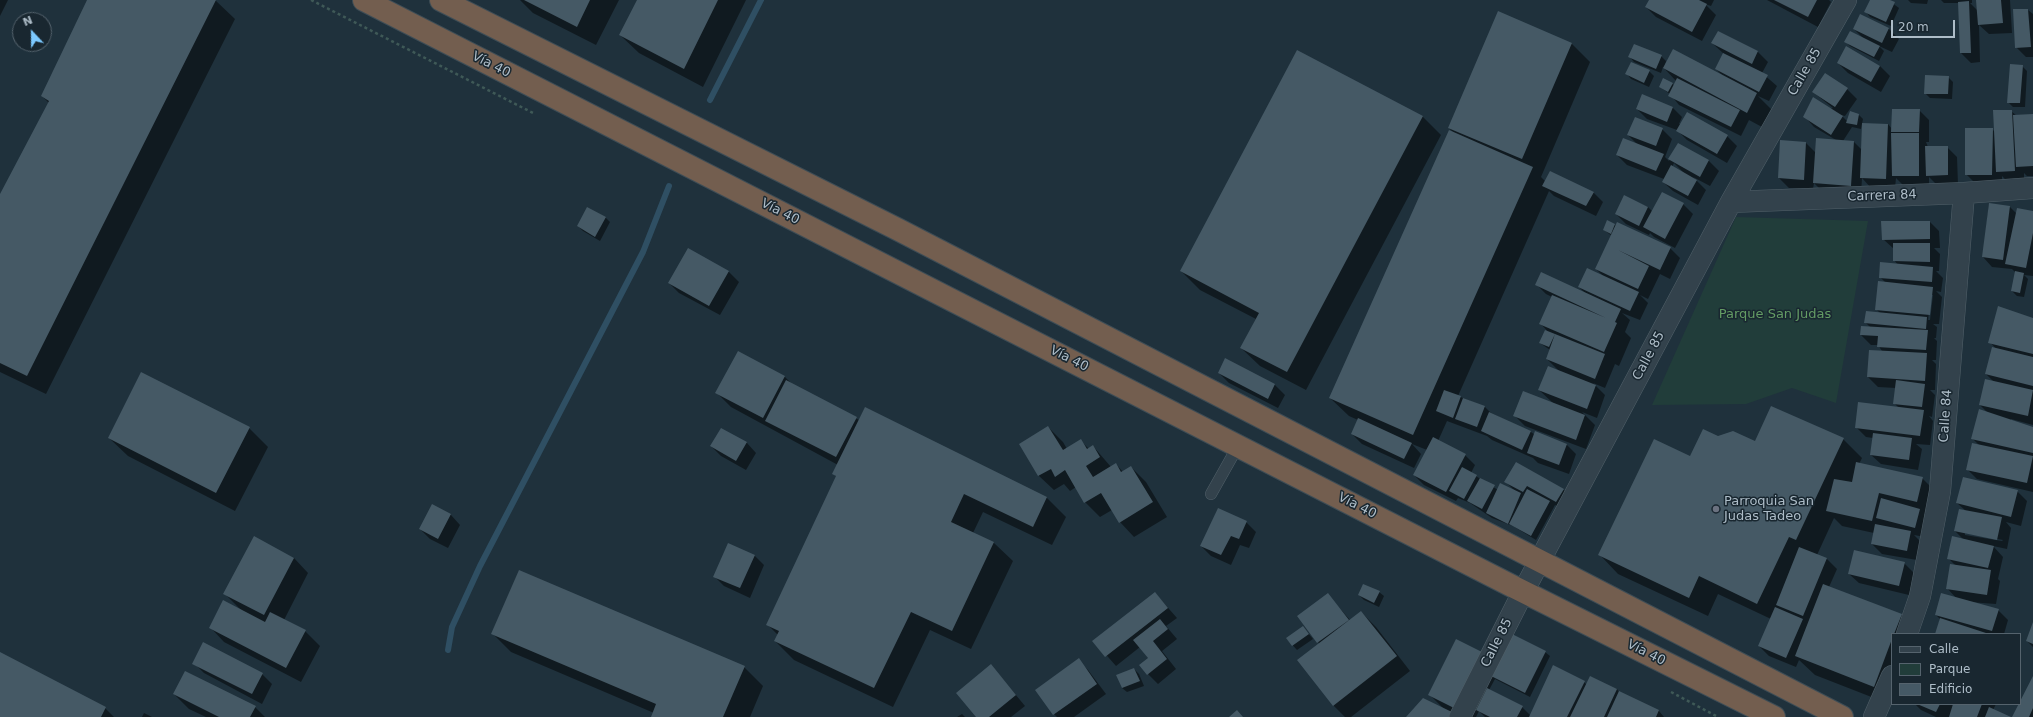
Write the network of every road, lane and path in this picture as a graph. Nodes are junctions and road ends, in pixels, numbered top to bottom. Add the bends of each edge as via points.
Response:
1 (364, 0) edge
2 (441, 0) edge
3 (1846, 0) edge
4 (2033, 188) edge
5 (1964, 193) junction
6 (1731, 202) junction
7 (1238, 446) junction
8 (1211, 494) dead end
9 (1541, 561) junction
10 (1523, 592) junction
11 (1907, 633) edge
12 (1891, 678) edge
13 (1763, 715) edge
14 (1460, 717) edge
15 (1842, 717) edge
16 (1874, 717) edge

1 - 7 highway, Vía 40
2 - 9 highway via 906,234
3 - 6 street, Calle 85
4 - 5 street, Carrera 84
5 - 6 street, Carrera 84
5 - 11 street, Calle 84 via 1940,491 1920,596
6 - 9 street, Calle 85
7 - 8 lane
7 - 10 highway, Vía 40
9 - 10 street, Calle 85
9 - 15 highway
10 - 13 highway, Vía 40
10 - 14 street, Calle 85
12 - 16 street

